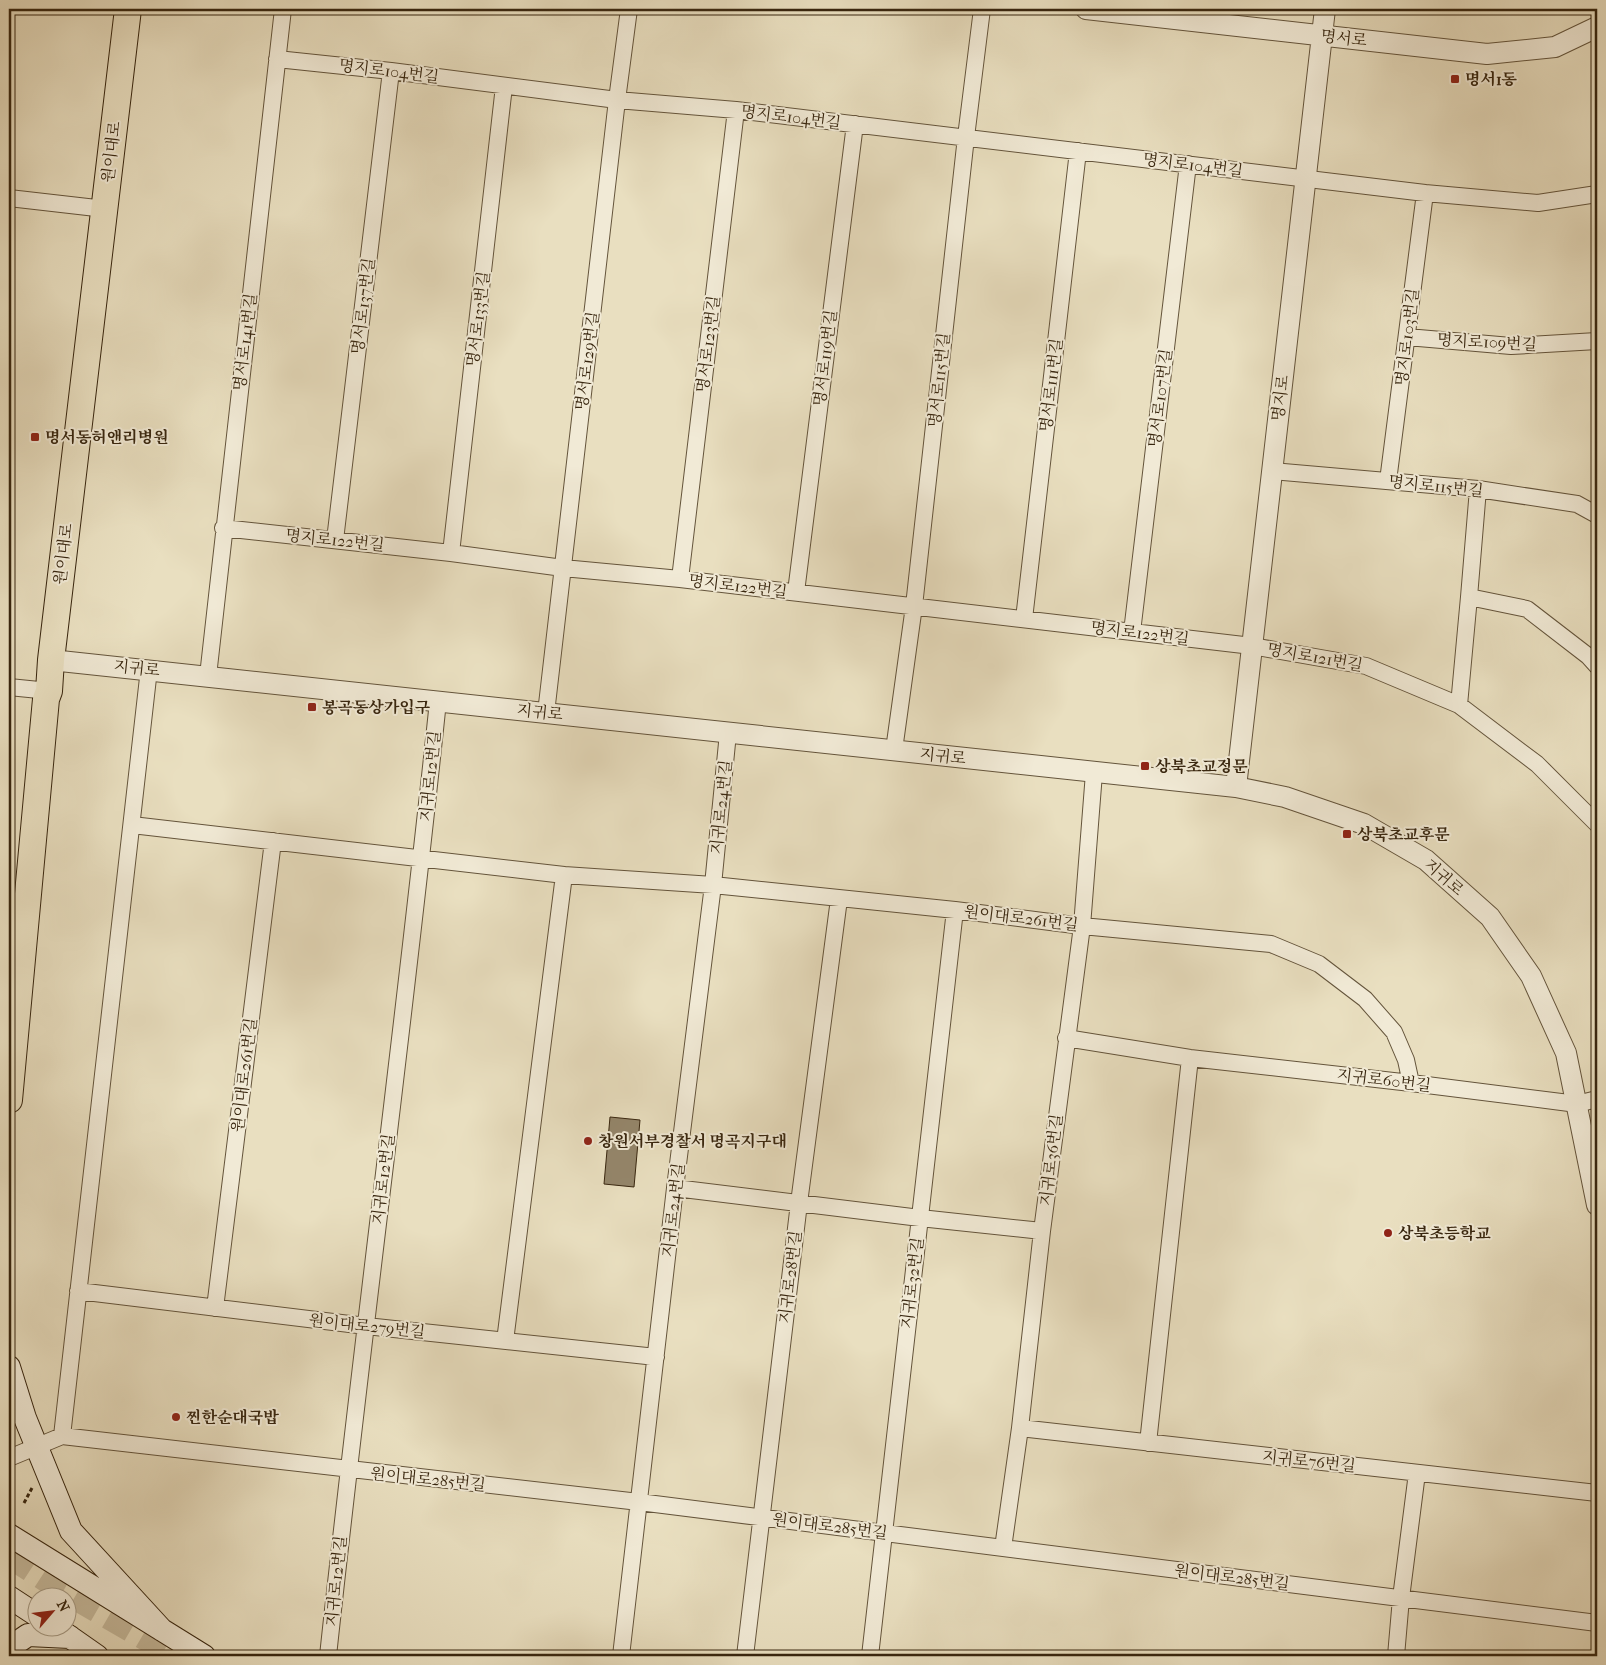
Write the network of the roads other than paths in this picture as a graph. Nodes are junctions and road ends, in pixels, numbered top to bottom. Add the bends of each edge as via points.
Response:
1 (128, 9) edge
2 (283, 9) edge
3 (629, 9) edge
4 (982, 9) edge
5 (1086, 9) edge
6 (1325, 9) edge
7 (1597, 27) edge
8 (1322, 36) junction
9 (277, 59) junction
10 (391, 71) junction
11 (504, 86) junction
12 (617, 100) junction
13 (736, 110) junction
14 (855, 124) junction
15 (966, 138) junction
16 (1078, 151) junction
17 (1188, 164) junction
18 (1305, 178) junction
19 (1425, 193) junction
20 (1597, 194) edge
21 (9, 198) edge
22 (104, 209) junction
23 (1407, 337) junction
24 (1597, 341) edge
25 (1272, 471) junction
26 (1388, 481) junction
27 (1478, 489) junction
28 (1597, 515) edge
29 (223, 528) junction
30 (335, 540) junction
31 (451, 553) junction
32 (563, 568) junction
33 (680, 579) junction
34 (796, 592) junction
35 (1469, 597) junction
36 (914, 606) junction
37 (1024, 619) junction
38 (1132, 632) junction
39 (1252, 646) junction
40 (51, 660) junction
41 (1597, 666) edge
42 (150, 670) junction
43 (208, 676) junction
44 (9, 687) edge
45 (49, 691) junction
46 (438, 701) junction
47 (1459, 705) junction
48 (546, 713) junction
49 (728, 733) junction
50 (894, 750) junction
51 (1094, 773) junction
52 (1236, 787) junction
53 (132, 824) junction
54 (1597, 824) edge
55 (273, 841) junction
56 (421, 859) junction
57 (564, 875) junction
58 (713, 885) junction
59 (839, 899) junction
60 (954, 910) junction
61 (1082, 926) junction
62 (12, 1028) edge
63 (1066, 1038) junction
64 (1190, 1058) junction
65 (1412, 1082) junction
66 (1597, 1099) edge
67 (9, 1100) edge
68 (1577, 1104) junction
69 (676, 1188) junction
70 (798, 1203) junction
71 (1597, 1205) edge
72 (920, 1218) junction
73 (1042, 1231) junction
74 (78, 1292) junction
75 (215, 1308) junction
76 (366, 1326) junction
77 (505, 1341) junction
78 (656, 1357) junction
79 (9, 1367) edge
80 (1020, 1428) junction
81 (62, 1436) junction
82 (1148, 1443) junction
83 (37, 1447) junction
84 (9, 1458) edge
85 (348, 1470) junction
86 (1417, 1473) junction
87 (1597, 1494) edge
88 (639, 1502) junction
89 (762, 1517) junction
90 (883, 1532) junction
91 (9, 1535) edge
92 (1003, 1548) junction
93 (9, 1597) edge
94 (1401, 1598) junction
95 (28, 1609) edge
96 (1597, 1623) edge
97 (162, 1630) junction
98 (28, 1635) edge
99 (72, 1638) edge
100 (9, 1648) edge
101 (97, 1656) edge
102 (204, 1656) edge
103 (328, 1656) edge
104 (621, 1656) edge
105 (745, 1656) edge
106 (870, 1656) edge
107 (1396, 1656) edge

1 - 22 main road, 원이대로
2 - 9 street, 명서로141번길
3 - 12 street, 명서로129번길
4 - 15 street, 명서로115번길
5 - 8 street, 명서로
6 - 8 street, 명지로
7 - 8 street, 명서로 via 1555,47 1487,54
8 - 18 street, 명지로
9 - 10 street, 명지로104번길
9 - 29 street, 명서로141번길
10 - 11 street, 명지로104번길
10 - 30 street, 명서로137번길
11 - 12 street, 명지로104번길
11 - 31 street, 명서로133번길
12 - 13 street, 명지로104번길
12 - 32 street, 명서로129번길
13 - 14 street, 명지로104번길
13 - 33 street, 명서로123번길
14 - 15 street, 명지로104번길
14 - 34 street, 명서로119번길
15 - 16 street, 명지로104번길
15 - 36 street, 명서로115번길
16 - 17 street, 명지로104번길
16 - 37 street, 명서로111번길
17 - 18 street, 명지로104번길
17 - 38 street, 명서로107번길
18 - 19 street
18 - 25 street, 명지로
19 - 20 street via 1538,203
19 - 23 street, 명지로103번길
21 - 22 street
22 - 40 main road, 원이대로
23 - 24 street, 명지로109번길 via 1511,346
23 - 26 street, 명지로103번길
25 - 26 street, 명지로115번길
25 - 39 street, 명지로
26 - 27 street, 명지로115번길
27 - 28 street, 명지로115번길 via 1577,504
27 - 35 street
29 - 30 street, 명지로122번길
29 - 43 street, 명서로141번길
30 - 31 street, 명지로122번길
31 - 32 street, 명지로122번길
32 - 33 street, 명지로122번길
32 - 48 street, 명서로129번길
33 - 34 street, 명지로122번길
34 - 36 street, 명지로122번길
35 - 41 street via 1527,609
35 - 47 street
36 - 37 street, 명지로122번길
36 - 50 street, 명서로115번길
37 - 38 street, 명지로122번길
38 - 39 street, 명지로122번길
39 - 47 street, 명지로121번길 via 1366,666
39 - 52 street, 명지로
40 - 42 street, 지귀로
40 - 45 main road, 원이대로
42 - 43 street, 지귀로
42 - 53 street
43 - 46 street, 지귀로
44 - 45 street
45 - 62 main road, 원이대로
46 - 48 street, 지귀로
46 - 56 street, 지귀로12번길
47 - 54 street, 명지로121번길 via 1536,764
48 - 49 street, 지귀로
49 - 50 street, 지귀로
49 - 58 street, 지귀로24번길
50 - 51 street, 지귀로
51 - 52 street, 지귀로
51 - 61 street, 지귀로36번길
52 - 68 street, 지귀로 via 1285,797 1364,824 1426,860 1490,918 1531,976 1566,1053
53 - 55 street, 원이대로261번길
53 - 74 street
55 - 56 street, 원이대로261번길
55 - 75 street, 원이대로261번길
56 - 57 street, 원이대로261번길
56 - 76 street, 지귀로12번길
57 - 58 street, 원이대로261번길
57 - 77 street
58 - 59 street, 원이대로261번길
58 - 69 street, 지귀로24번길
59 - 60 street, 원이대로261번길
59 - 70 street, 지귀로28번길
60 - 61 street, 원이대로261번길
60 - 72 street, 지귀로32번길
61 - 63 street, 지귀로36번길
61 - 65 street, 원이대로261번길 via 1271,944 1319,964 1365,999 1394,1032
62 - 67 main road, 원이대로
63 - 64 street, 지귀로60번길
63 - 73 street, 지귀로36번길
64 - 65 street, 지귀로60번길
64 - 82 street
65 - 68 street, 지귀로60번길
66 - 68 street
68 - 71 street, 지귀로
69 - 70 street
69 - 78 street, 지귀로24번길
70 - 72 street
70 - 89 street, 지귀로28번길
72 - 73 street
72 - 90 street, 지귀로32번길
73 - 80 street, 지귀로36번길
74 - 75 street, 원이대로279번길
74 - 81 street
75 - 76 street, 원이대로279번길
76 - 77 street, 원이대로279번길
76 - 85 street, 지귀로12번길
77 - 78 street, 원이대로279번길
78 - 88 street, 지귀로24번길
79 - 83 main road via 24,1418
80 - 82 street, 지귀로76번길
80 - 92 street, 지귀로36번길
81 - 83 street
81 - 85 street, 원이대로285번길
82 - 86 street, 지귀로76번길
83 - 84 street
83 - 97 main road via 71,1531
85 - 88 street, 원이대로285번길
85 - 103 street, 지귀로12번길
86 - 87 street, 지귀로76번길
86 - 94 street
88 - 89 street, 원이대로285번길
88 - 104 street, 지귀로24번길
89 - 90 street, 원이대로285번길
89 - 105 street, 지귀로28번길
90 - 92 street, 원이대로285번길
90 - 106 street, 지귀로32번길
91 - 97 main road
92 - 94 street, 원이대로285번길
93 - 95 main road
94 - 96 street, 원이대로285번길
94 - 107 street
97 - 102 main road
98 - 100 main road
99 - 101 main road

